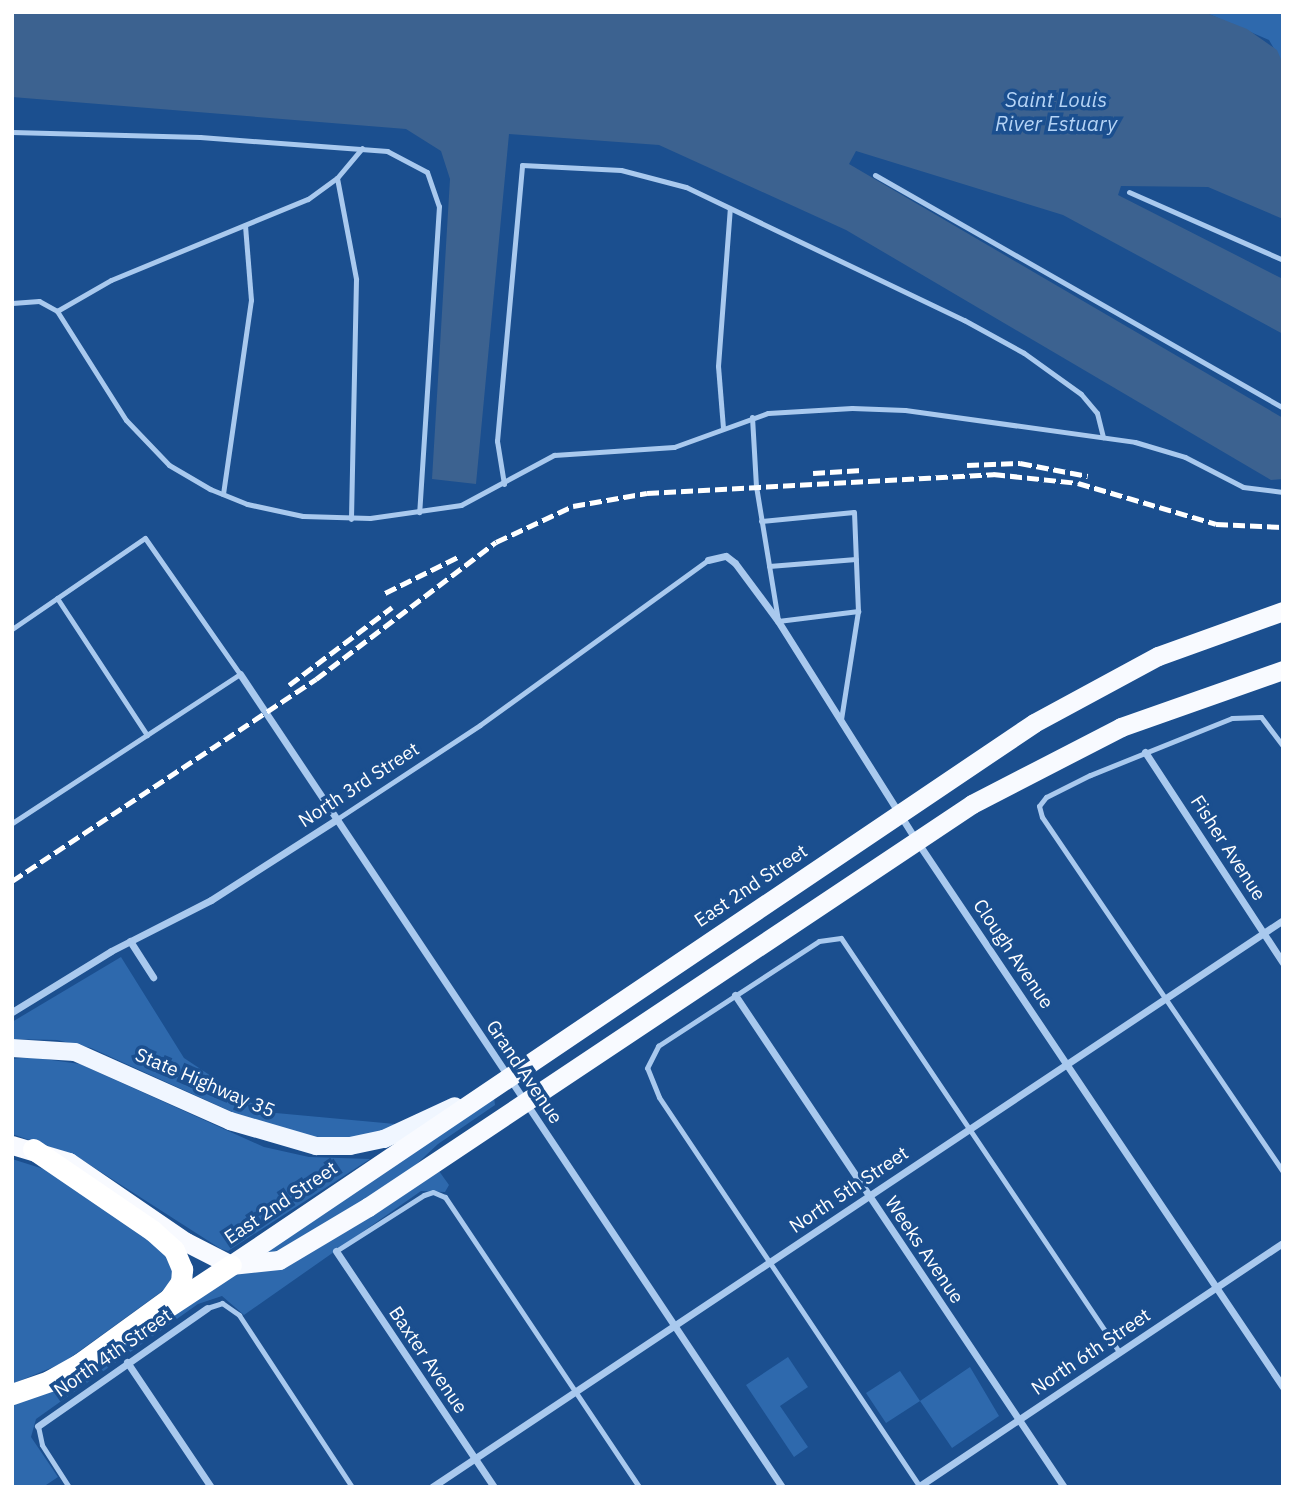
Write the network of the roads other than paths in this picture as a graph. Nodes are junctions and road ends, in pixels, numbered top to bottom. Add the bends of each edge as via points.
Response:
1 (12, 132) edge
2 (362, 148) junction
3 (876, 175) dead end
4 (337, 178) junction
5 (1129, 192) dead end
6 (730, 208) junction
7 (245, 225) junction
8 (1283, 260) edge
9 (12, 303) edge
10 (57, 311) junction
11 (1283, 408) edge
12 (752, 417) junction
13 (723, 428) junction
14 (1103, 437) junction
15 (504, 484) junction
16 (1283, 492) edge
17 (223, 494) junction
18 (419, 512) junction
19 (351, 519) junction
20 (761, 520) junction
21 (856, 559) junction
22 (708, 560) joint
23 (769, 566) junction
24 (57, 598) junction
25 (858, 611) junction
26 (1283, 611) edge
27 (778, 621) junction
28 (12, 629) edge
29 (1283, 670) edge
30 (240, 674) junction
31 (841, 720) junction
32 (147, 735) junction
33 (1283, 746) edge
34 (1145, 752) junction
35 (899, 814) junction
36 (337, 819) junction
37 (12, 823) edge
38 (916, 840) junction
39 (1283, 920) edge
40 (1263, 933) junction
41 (130, 941) junction
42 (1283, 963) edge
43 (153, 977) dead end
44 (736, 995) junction
45 (1167, 997) junction
46 (12, 1012) edge
47 (12, 1048) edge
48 (1068, 1063) junction
49 (502, 1081) junction
50 (524, 1099) junction
51 (970, 1129) junction
52 (22, 1147) edge
53 (1283, 1171) edge
54 (869, 1195) junction
55 (1283, 1243) edge
56 (336, 1251) joint
57 (770, 1261) junction
58 (231, 1265) junction
59 (1217, 1287) junction
60 (207, 1307) joint
61 (674, 1325) junction
62 (1119, 1352) junction
63 (127, 1362) junction
64 (75, 1367) junction
65 (1283, 1387) edge
66 (575, 1392) junction
67 (12, 1394) edge
68 (1019, 1419) junction
69 (38, 1426) joint
70 (475, 1458) junction
71 (919, 1486) edge
72 (69, 1487) edge
73 (211, 1487) edge
74 (352, 1487) edge
75 (432, 1487) edge
76 (494, 1487) edge
77 (639, 1487) edge
78 (782, 1487) edge
79 (1064, 1487) edge

1 - 2 lane
2 - 4 lane
2 - 18 lane via 408,158 427,172 437,190
3 - 11 lane
4 - 7 lane via 291,207
4 - 19 lane via 355,263
5 - 8 lane
6 - 13 lane via 718,366
6 - 14 lane via 964,320 1024,354 1082,394 1097,414
6 - 15 lane via 656,176 522,164 497,441
7 - 10 lane via 111,280
7 - 17 lane via 251,300
9 - 10 lane via 40,302
10 - 17 lane via 141,440 169,466
12 - 13 lane
12 - 14 lane via 811,409 876,408
12 - 20 lane
13 - 15 lane via 674,447 554,455
14 - 16 lane via 1168,450 1253,490
15 - 18 lane via 461,505
17 - 19 lane via 278,512
18 - 19 lane
20 - 21 lane via 855,512
20 - 23 lane
21 - 23 lane
21 - 25 lane
22 - 27 street, Clough Avenue via 726,556 735,563
22 - 36 lane, North 3rd Street via 480,725
23 - 27 lane
24 - 28 lane
24 - 30 lane via 145,538
24 - 32 lane
25 - 27 lane
25 - 31 lane
26 - 35 highway, East 2nd Street via 1196,639 1077,697
27 - 31 street, Clough Avenue
29 - 38 highway, East 2nd Street via 1167,707 1083,744
30 - 32 lane
30 - 36 street, Grand Avenue
31 - 35 street, Clough Avenue
32 - 37 lane
33 - 34 lane via 1267,722 1254,714
34 - 40 street, Fisher Avenue
34 - 45 lane via 1046,797 1039,811
35 - 38 street, Clough Avenue
35 - 49 highway, East 2nd Street
36 - 41 street, North 3rd Street via 211,900
36 - 49 street, Grand Avenue
38 - 48 street, Clough Avenue
38 - 50 highway, East 2nd Street
39 - 40 street, North 5th Street
40 - 42 street, Fisher Avenue
40 - 45 street, North 5th Street
41 - 43 street
41 - 46 street, North 3rd Street
44 - 51 lane via 819,941 841,938
44 - 54 street, Weeks Avenue
44 - 57 lane via 658,1046 648,1059 647,1074
45 - 48 street, North 5th Street
45 - 53 lane
47 - 49 main road, State Highway 35 via 75,1052 230,1121 316,1146 384,1139
48 - 51 street, North 5th Street
48 - 59 street, Clough Avenue
49 - 50 street, Grand Avenue
49 - 58 highway, East 2nd Street
50 - 58 highway, East 2nd Street via 305,1248 270,1262
50 - 61 street, Grand Avenue
51 - 54 street, North 5th Street
51 - 62 lane
52 - 58 highway via 69,1162 186,1242
52 - 64 highway via 153,1231 174,1250 182,1269 181,1282 170,1297
54 - 57 street, North 5th Street
54 - 68 street, Weeks Avenue
55 - 59 street, North 6th Street
56 - 66 lane via 424,1195 433,1192 444,1197
56 - 70 street, Baxter Avenue
57 - 61 street, North 5th Street
57 - 71 lane
58 - 64 highway
59 - 62 street, North 6th Street
59 - 65 street, Clough Avenue
60 - 63 street, North 4th Street
60 - 74 lane via 222,1303 239,1315
61 - 66 street, North 5th Street
61 - 78 street, Grand Avenue
62 - 68 street, North 6th Street
63 - 69 street, North 4th Street
63 - 73 street
64 - 67 highway
66 - 70 street, North 5th Street
66 - 77 lane
68 - 71 street, North 6th Street
68 - 79 street, Weeks Avenue
69 - 72 lane via 42,1445
70 - 75 street, North 5th Street
70 - 76 street, Baxter Avenue

